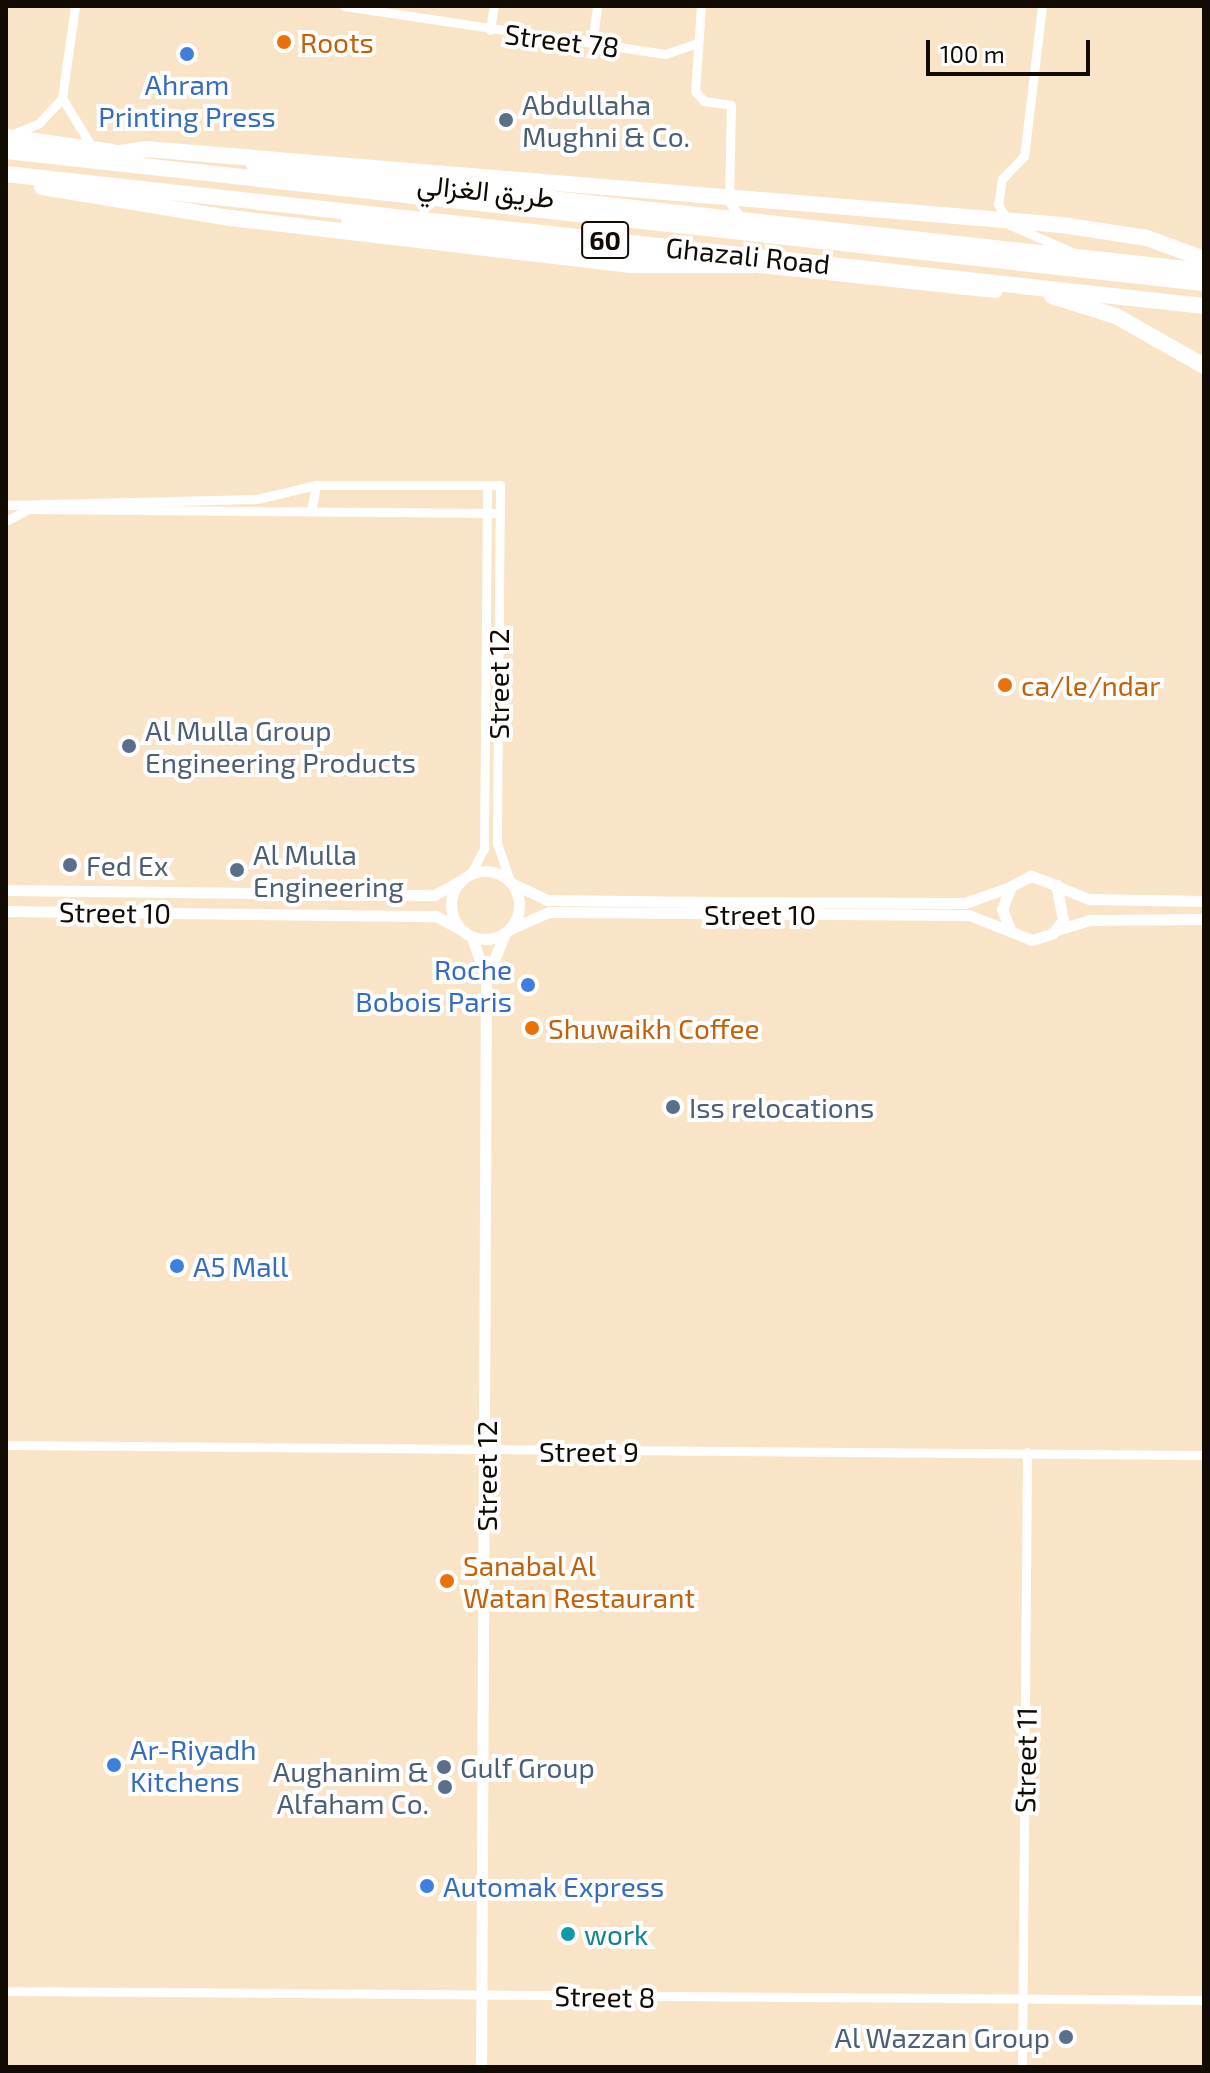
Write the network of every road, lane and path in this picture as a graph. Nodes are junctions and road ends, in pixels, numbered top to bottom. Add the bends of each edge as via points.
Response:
1 (75, 6) edge
2 (344, 6) edge
3 (494, 6) edge
4 (597, 6) edge
5 (701, 6) edge
6 (1042, 6) edge
7 (397, 10) edge
8 (490, 30) junction
9 (592, 43) junction
10 (694, 44) junction
11 (62, 98) junction
12 (6, 136) edge
13 (95, 149) junction
14 (6, 151) edge
15 (73, 161) junction
16 (6, 178) edge
17 (740, 216) junction
18 (1072, 252) junction
19 (1204, 259) edge
20 (751, 265) junction
21 (1204, 270) edge
22 (1204, 283) edge
23 (1016, 285) junction
24 (1204, 306) edge
25 (1204, 313) edge
26 (1204, 366) edge
27 (316, 485) junction
28 (487, 485) junction
29 (6, 505) edge
30 (311, 511) junction
31 (487, 513) junction
32 (499, 513) junction
33 (6, 521) edge
34 (471, 873) junction
35 (460, 881) junction
36 (511, 882) junction
37 (1056, 885) junction
38 (1011, 886) junction
39 (6, 890) edge
40 (1204, 901) edge
41 (706, 908) junction
42 (6, 911) edge
43 (1204, 919) edge
44 (461, 930) junction
45 (1056, 930) junction
46 (507, 931) junction
47 (1011, 931) junction
48 (472, 937) junction
49 (486, 980) junction
50 (6, 1445) edge
51 (1027, 1452) junction
52 (486, 1454) junction
53 (1204, 1455) edge
54 (6, 1991) edge
55 (481, 1994) junction
56 (1204, 2000) edge
57 (1022, 2002) junction
58 (481, 2067) edge
59 (1022, 2067) edge

1 - 11 street
2 - 7 street, Street 78
3 - 8 street
4 - 9 street
5 - 10 street
6 - 18 street via 1024,156 999,186 1002,218
7 - 8 street, Street 78
8 - 9 street, Street 78
9 - 10 street, Street 78 via 665,54
10 - 17 street via 695,91 704,101 731,105 729,202
11 - 12 street via 39,123
11 - 13 street via 73,126
12 - 13 main road, طريق الغزالي
13 - 17 main road, طريق الغزالي
14 - 15 highway, Ghazali Road / 60
15 - 19 highway via 146,149 1062,225 1147,238
15 - 22 highway, Ghazali Road / 60
16 - 20 main road, طريق الغزالي
16 - 20 highway via 96,199 631,265
16 - 23 highway, Ghazali Road / 60
17 - 18 main road, طريق الغزالي
18 - 21 main road, طريق الغزالي
20 - 25 main road, طريق الغزالي
23 - 24 highway, Ghazali Road / 60
23 - 26 highway via 1116,316
27 - 28 street
27 - 29 street via 257,499
27 - 30 street
28 - 31 street, Street 12
28 - 32 street, Street 12 via 500,485
30 - 31 street
30 - 33 street via 29,509
31 - 32 street
31 - 34 street, Street 12 via 484,849
32 - 36 street, Street 12 via 497,843
34 - 35 street
34 - 36 street via 491,871
35 - 39 street, Street 10 via 434,895
35 - 44 street via 451,911
36 - 41 street, Street 10 via 547,900
36 - 46 street via 519,912
37 - 38 street via 1031,876
37 - 40 street via 1089,899
37 - 45 street via 1065,907
38 - 41 street, Street 10 via 965,903
38 - 47 street via 1002,909
41 - 46 street, Street 10 via 549,912
41 - 47 street, Street 10 via 969,915
42 - 44 street, Street 10 via 436,916
43 - 45 street via 1089,920
44 - 48 street
45 - 47 street via 1032,940
46 - 48 street
46 - 49 street, Street 12
48 - 49 street, Street 12
49 - 52 street, Street 12
50 - 52 street, Street 9
51 - 52 street, Street 9
51 - 53 street, Street 9
51 - 57 street, Street 11
52 - 55 street, Street 12
54 - 55 street, Street 8
55 - 57 street, Street 8
55 - 58 street, Street 12
56 - 57 street, Street 8
57 - 59 street, Street 11

